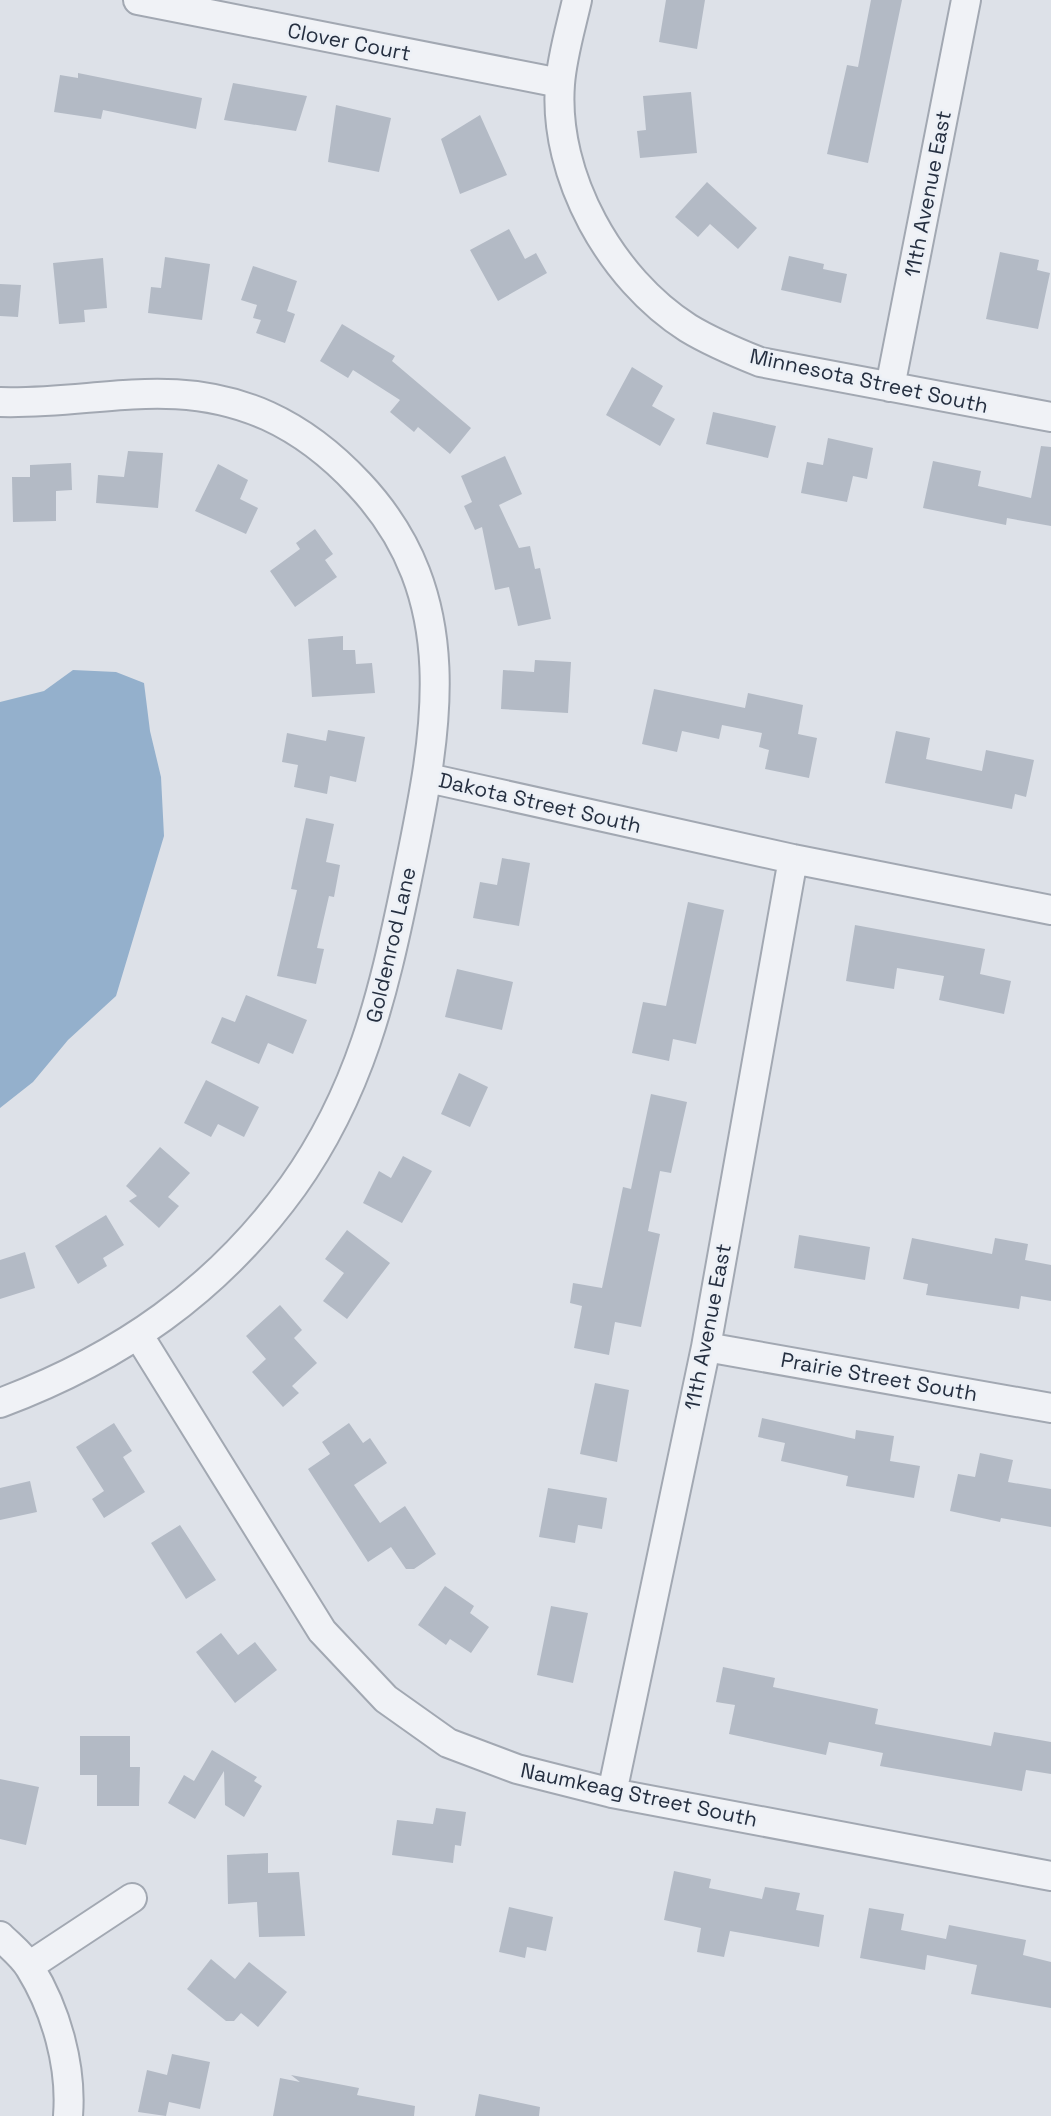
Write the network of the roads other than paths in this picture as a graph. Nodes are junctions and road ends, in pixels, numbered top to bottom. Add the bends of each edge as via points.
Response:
1 (138, 0) edge
2 (577, 0) edge
3 (966, 0) edge
4 (560, 83) junction
5 (890, 387) junction
6 (0, 402) edge
7 (1051, 417) edge
8 (428, 778) junction
9 (793, 859) junction
10 (1051, 910) edge
11 (139, 1336) junction
12 (706, 1347) junction
13 (0, 1403) edge
14 (1051, 1408) edge
15 (612, 1793) junction
16 (1051, 1876) edge
17 (132, 1898) dead end
18 (0, 1936) edge
19 (29, 1966) junction
20 (68, 2116) edge

1 - 4 street, Clover Court
2 - 4 street, Minnesota Street South
3 - 5 street, 11th Avenue East
4 - 5 street, Minnesota Street South via 562,125 580,195 622,265 655,301 686,327 760,362
5 - 7 street, Minnesota Street South
6 - 8 street, Dakota Street South via 119,393 200,396 270,417 340,463 389,520 427,607 435,648 437,707
8 - 9 street, Dakota Street South
8 - 11 street, Goldenrod Lane via 384,988 350,1086 293,1185 261,1226 215,1275
9 - 10 street, Dakota Street South
9 - 12 street, 11th Avenue East
11 - 13 street, Goldenrod Lane via 43,1387
11 - 15 street, Naumkeag Street South via 322,1631 386,1699 448,1743 517,1769
12 - 14 street, Prairie Street South
12 - 15 street, 11th Avenue East
15 - 16 street, Naumkeag Street South
17 - 19 street
18 - 19 street
19 - 20 street via 52,2011 65,2060

